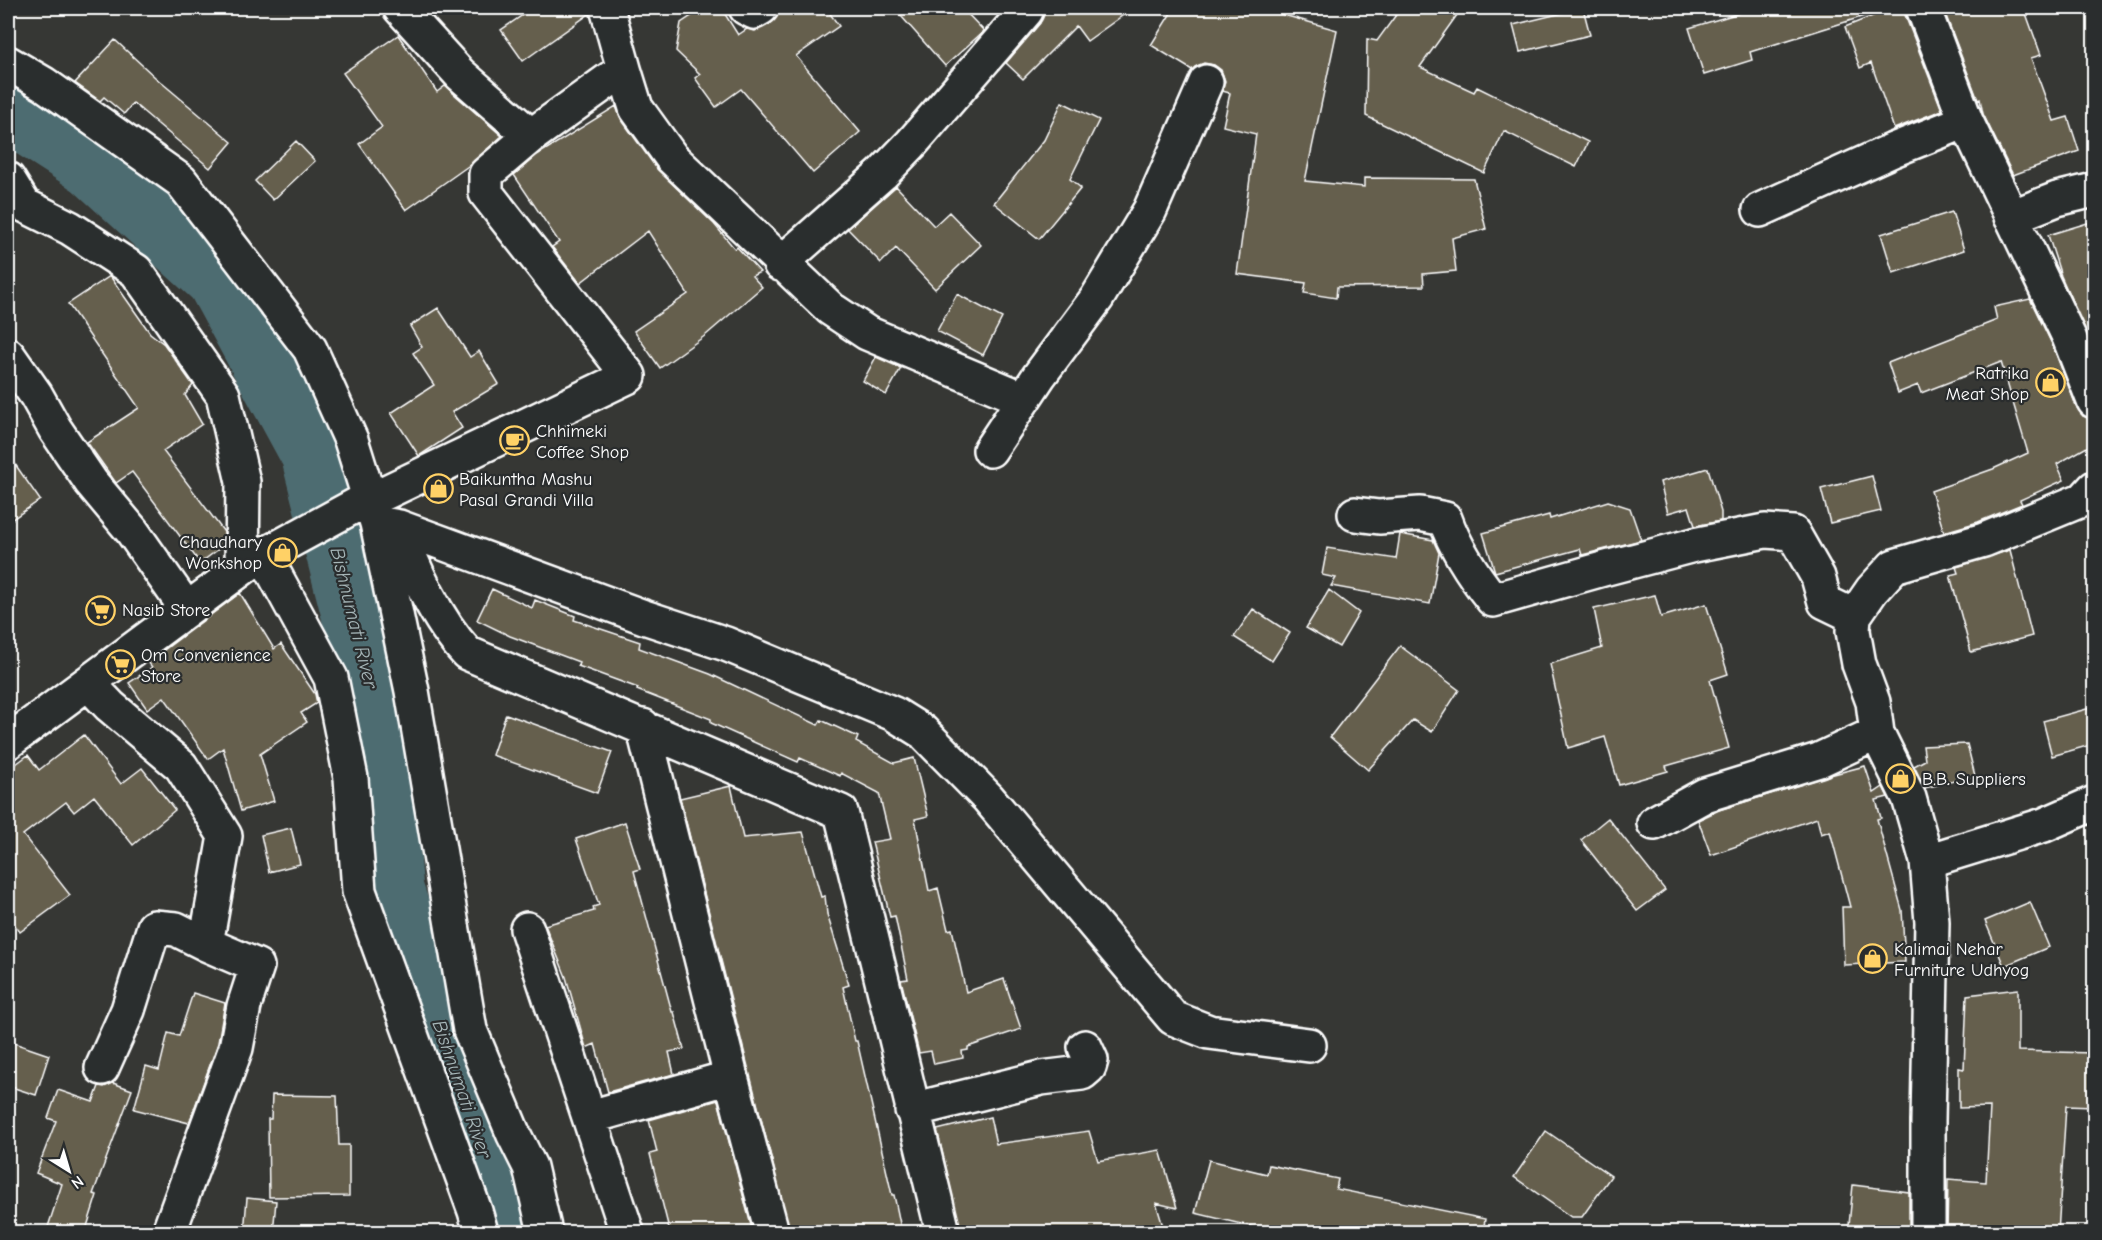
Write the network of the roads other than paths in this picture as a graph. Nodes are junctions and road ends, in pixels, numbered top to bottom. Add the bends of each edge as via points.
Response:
1 (400, 8) edge
2 (607, 8) edge
3 (746, 8) edge
4 (761, 8) edge
5 (1923, 8) edge
6 (1026, 11) dead end
7 (8, 63) edge
8 (624, 69) junction
9 (1206, 82) dead end
10 (1966, 122) junction
11 (531, 136) junction
12 (2094, 190) edge
13 (13, 199) edge
14 (1760, 210) dead end
15 (2011, 217) junction
16 (780, 264) junction
17 (8, 355) edge
18 (1024, 399) junction
19 (2094, 401) edge
20 (990, 450) dead end
21 (2094, 489) edge
22 (375, 513) junction
23 (1355, 514) dead end
24 (258, 558) junction
25 (186, 608) junction
26 (1854, 616) junction
27 (88, 683) junction
28 (644, 726) junction
29 (1877, 733) junction
30 (8, 742) edge
31 (2094, 803) edge
32 (1654, 823) dead end
33 (1927, 861) junction
34 (527, 929) dead end
35 (206, 944) junction
36 (1310, 1045) dead end
37 (1085, 1047) dead end
38 (102, 1068) dead end
39 (731, 1077) junction
40 (912, 1110) junction
41 (590, 1117) junction
42 (169, 1233) edge
43 (481, 1233) edge
44 (545, 1233) edge
45 (627, 1233) edge
46 (772, 1233) edge
47 (943, 1233) edge
48 (1928, 1233) edge

1 - 11 street via 460,75
2 - 8 street
3 - 4 street via 754,12
5 - 10 street
6 - 16 street via 882,174
7 - 22 street via 181,181 310,349 351,440
8 - 11 street
8 - 16 street via 636,108 672,158
9 - 18 street via 1150,210 1097,298
10 - 14 street
10 - 15 street
11 - 22 street via 486,174 486,193 629,376 482,447
12 - 15 street
13 - 24 street via 70,228 136,271 223,395
15 - 19 street via 2069,337
16 - 18 street via 831,309 867,333
17 - 25 street via 92,482
18 - 20 street
21 - 26 street via 2084,499 1984,540 1894,566
22 - 24 street
22 - 28 street via 466,653
22 - 36 street via 645,617 726,644 894,714 923,732 988,798 1173,1018 1209,1032
22 - 44 street via 412,691 470,1030 530,1167
23 - 26 street via 1420,514 1445,519 1470,572 1493,600 1694,545 1765,531 1793,533 1818,577 1825,602
24 - 25 street
24 - 43 street via 331,678 351,778 359,891
25 - 27 street
26 - 29 street via 1859,664 1873,702
27 - 30 street
27 - 35 street via 181,766 225,836
28 - 39 street
28 - 40 street via 841,812
29 - 32 street via 1819,760 1705,795
29 - 33 street via 1909,798
31 - 33 street via 2044,825
33 - 48 street via 1932,922
34 - 41 street
35 - 38 street via 176,929 154,927 128,1010
35 - 42 street via 257,966 236,1048
37 - 40 street via 1091,1060 1082,1073 1041,1078
39 - 41 street
39 - 46 street
40 - 47 street
41 - 45 street

